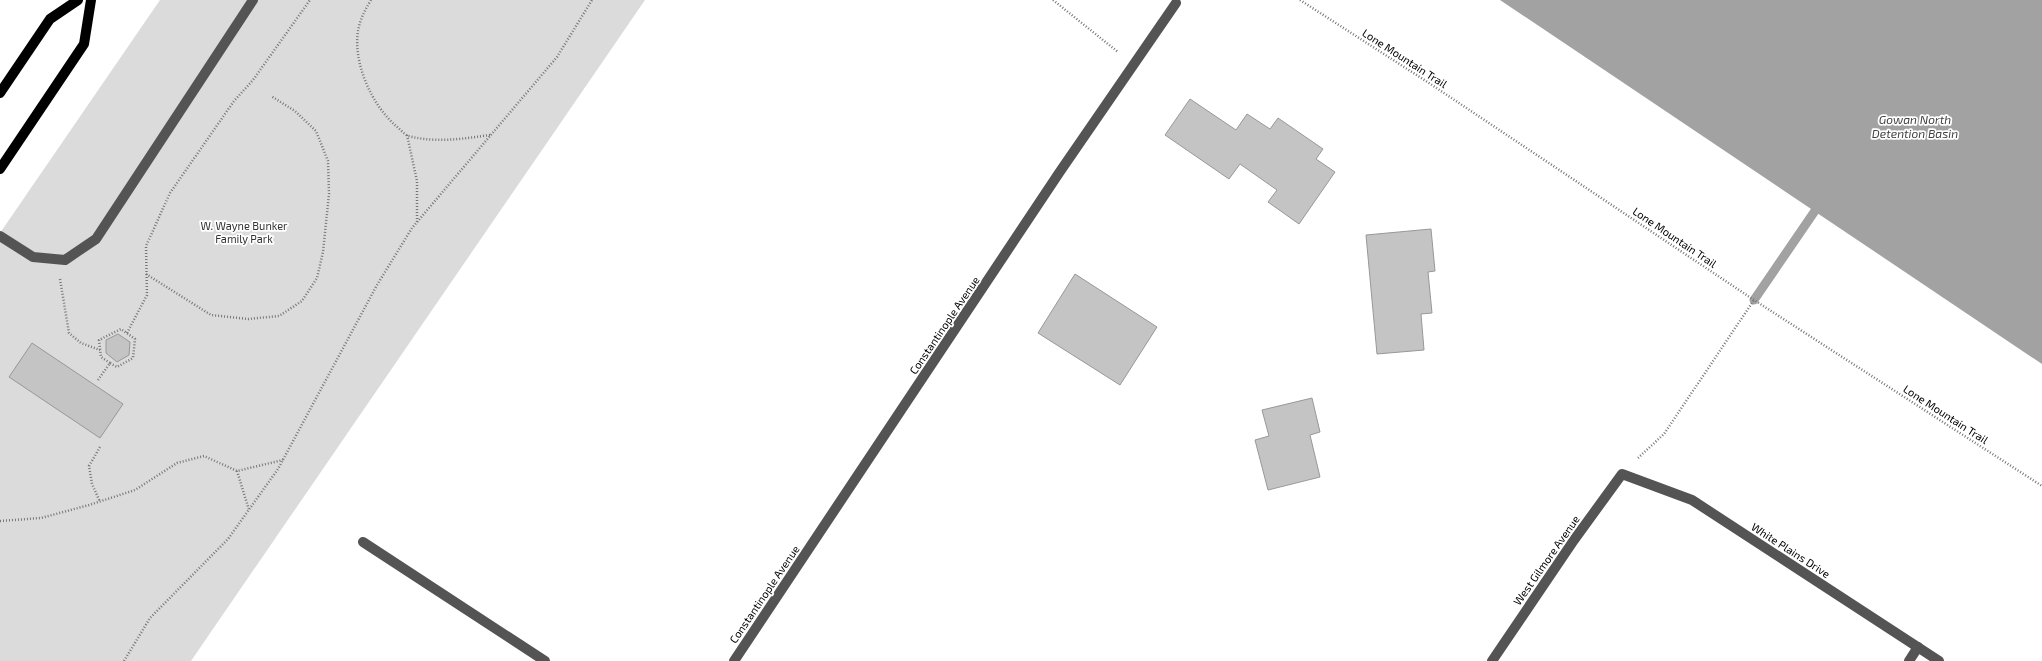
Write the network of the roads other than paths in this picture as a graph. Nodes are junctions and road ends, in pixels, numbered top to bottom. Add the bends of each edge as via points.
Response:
1 (78, 0) edge
2 (91, 0) edge
3 (253, 0) edge
4 (1176, 3) dead end
5 (0, 93) edge
6 (0, 169) edge
7 (0, 236) edge
8 (1622, 474) joint
9 (363, 542) dead end
10 (1918, 647) junction
11 (545, 661) edge
12 (734, 661) edge
13 (1492, 661) edge
14 (1909, 661) edge
15 (1939, 661) edge

1 - 5 main road via 50,19
2 - 6 main road via 84,44
3 - 7 street via 96,239 65,260 34,256
4 - 12 street, Constantinople Avenue via 1055,179
8 - 10 street, White Plains Drive via 1692,500
8 - 13 street, West Gilmore Avenue
9 - 11 street
10 - 14 street
10 - 15 street, White Plains Drive

